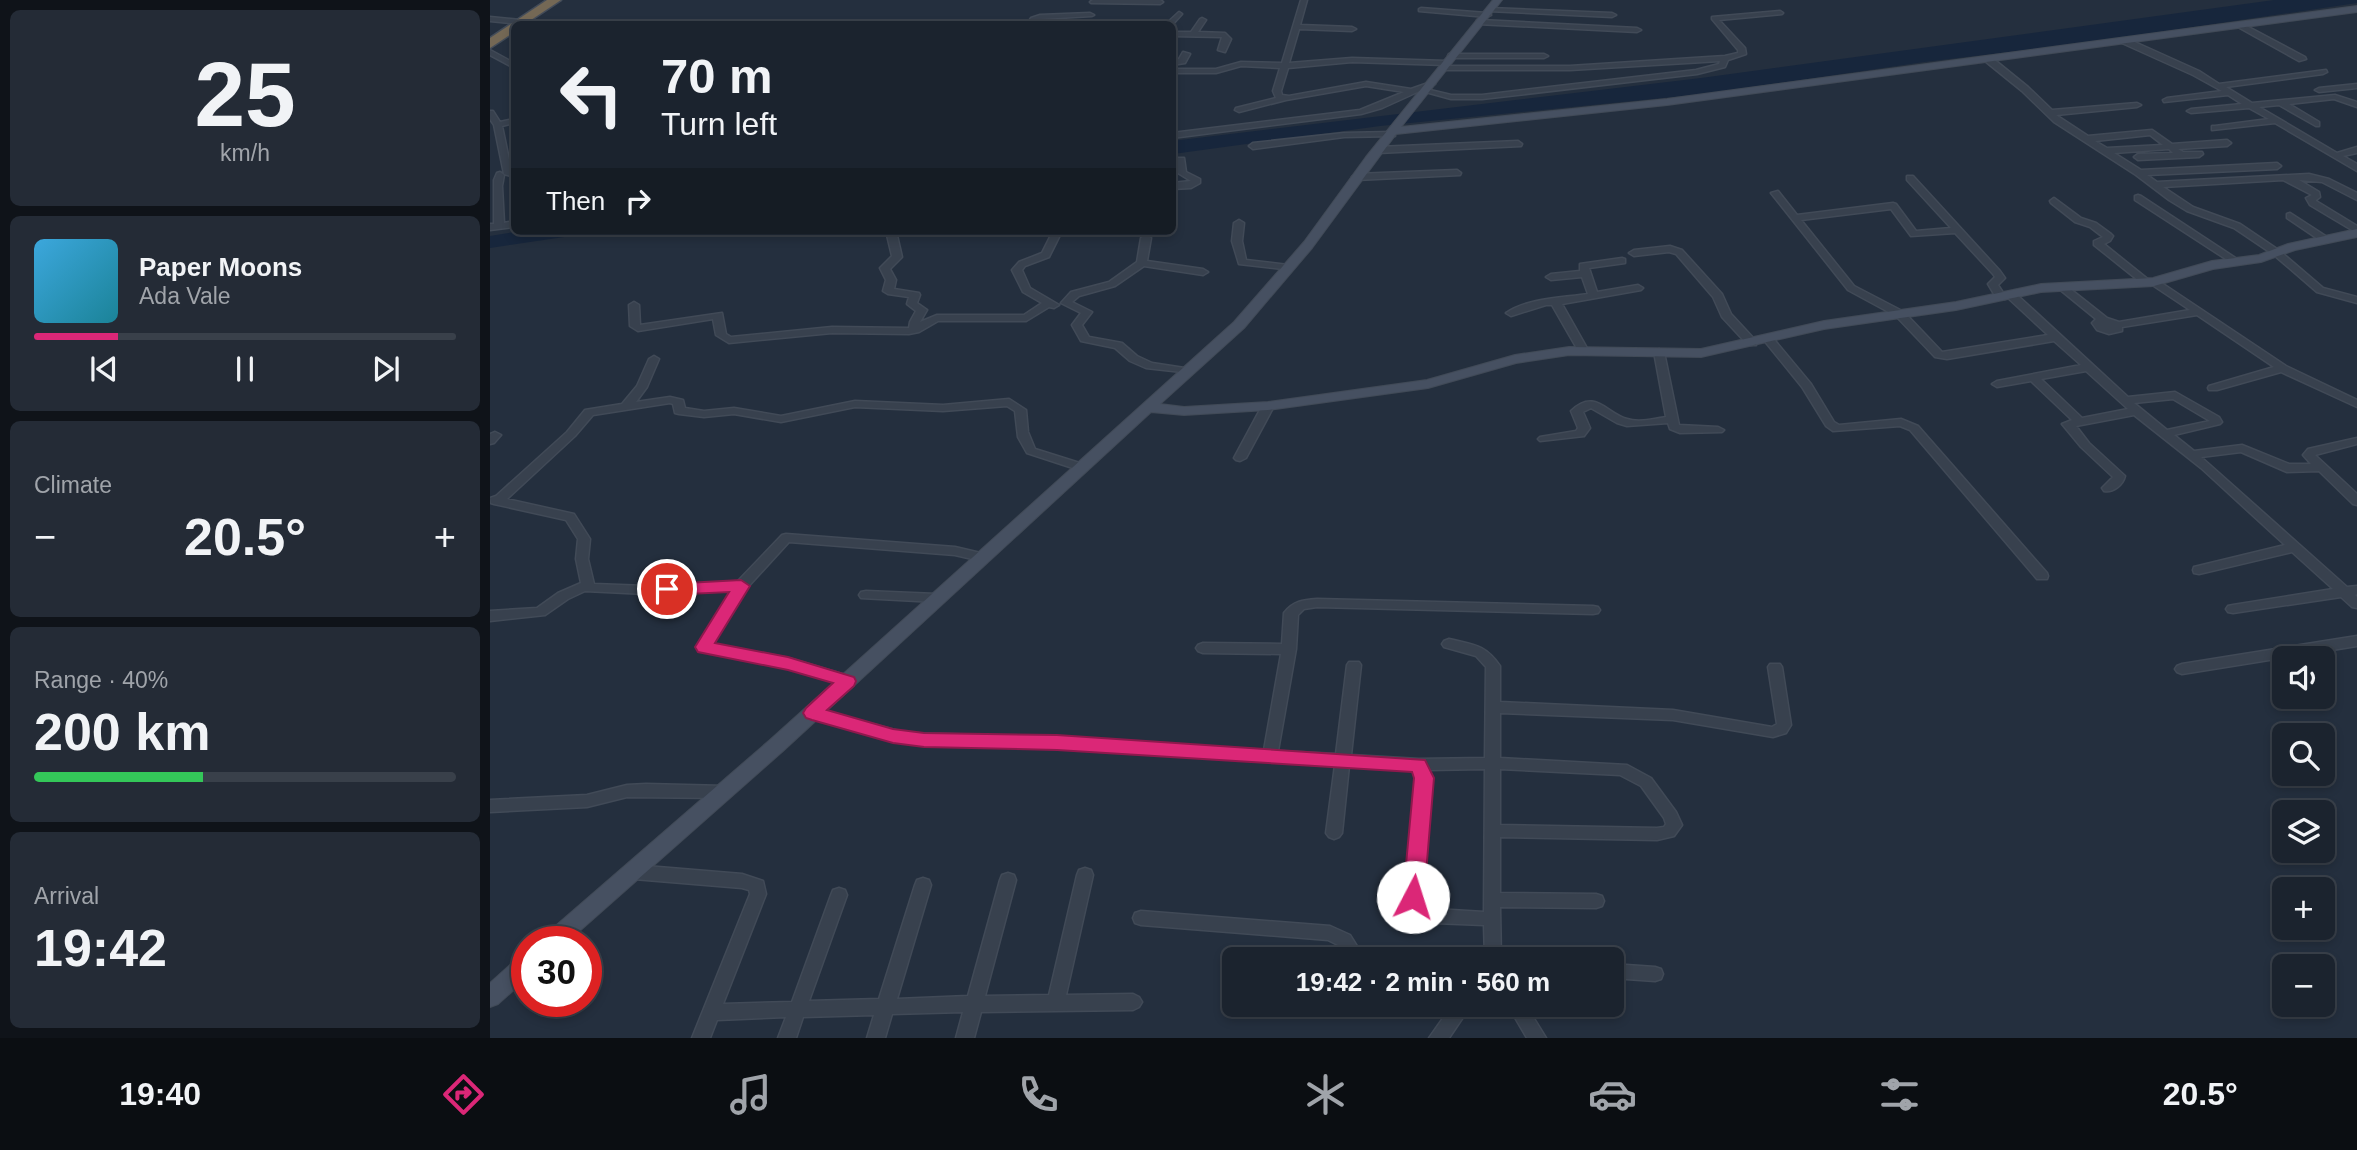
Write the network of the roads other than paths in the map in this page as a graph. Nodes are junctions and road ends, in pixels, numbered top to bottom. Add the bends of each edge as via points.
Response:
1 (555, 0) edge
2 (1304, 0) edge
3 (1498, 0) edge
4 (1093, 1) edge
5 (1160, 2) edge
6 (1421, 9) dead end
7 (2357, 9) edge
8 (1179, 13) dead end
9 (1780, 13) dead end
10 (1090, 15) junction
11 (1612, 15) dead end
12 (1486, 16) junction
13 (490, 19) edge
14 (1202, 20) dead end
15 (524, 21) edge
16 (1032, 21) edge
17 (1089, 21) edge
18 (1172, 21) edge
19 (511, 24) edge
20 (2241, 25) junction
21 (1296, 27) junction
22 (1352, 29) dead end
23 (1637, 30) dead end
24 (1176, 34) edge
25 (1194, 34) junction
26 (496, 36) edge
27 (2125, 41) junction
28 (490, 44) edge
29 (1222, 50) dead end
30 (490, 52) edge
31 (1186, 54) dead end
32 (1544, 56) dead end
33 (1725, 58) junction
34 (1988, 59) junction
35 (2302, 59) dead end
36 (1176, 62) edge
37 (1447, 62) junction
38 (511, 64) edge
39 (1285, 66) junction
40 (1176, 71) edge
41 (2323, 72) dead end
42 (2218, 86) junction
43 (2357, 86) edge
44 (1429, 88) junction
45 (1411, 91) junction
46 (2316, 91) dead end
47 (2229, 93) junction
48 (1284, 98) junction
49 (2167, 100) dead end
50 (2279, 102) junction
51 (2137, 105) dead end
52 (2249, 105) junction
53 (2357, 105) edge
54 (1239, 110) dead end
55 (2191, 111) dead end
56 (490, 113) edge
57 (2049, 113) junction
58 (2275, 121) junction
59 (511, 122) edge
60 (2316, 124) dead end
61 (498, 125) junction
62 (2215, 128) dead end
63 (1394, 131) junction
64 (1176, 135) edge
65 (2087, 139) junction
66 (2227, 143) dead end
67 (1518, 144) dead end
68 (1253, 146) dead end
69 (2172, 146) junction
70 (1378, 150) junction
71 (2357, 150) edge
72 (2105, 151) junction
73 (2199, 154) dead end
74 (2181, 155) junction
75 (2335, 156) junction
76 (2117, 158) junction
77 (1181, 160) dead end
78 (2277, 166) dead end
79 (490, 168) edge
80 (2357, 168) edge
81 (1457, 173) dead end
82 (2139, 173) junction
83 (508, 174) edge
84 (1356, 177) junction
85 (1910, 178) dead end
86 (2291, 179) junction
87 (1176, 186) edge
88 (2156, 186) junction
89 (1775, 193) dead end
90 (2357, 197) edge
91 (2138, 198) dead end
92 (2054, 201) dead end
93 (2290, 216) dead end
94 (1795, 218) junction
95 (1239, 223) dead end
96 (495, 227) edge
97 (1957, 230) junction
98 (2357, 232) edge
99 (892, 235) edge
100 (1055, 235) edge
101 (1146, 238) dead end
102 (2324, 239) junction
103 (1634, 253) dead end
104 (2277, 253) junction
105 (1622, 261) dead end
106 (2235, 261) junction
107 (1142, 263) junction
108 (1288, 268) junction
109 (1203, 272) dead end
110 (1584, 274) junction
111 (1551, 277) dead end
112 (2151, 282) junction
113 (2060, 286) junction
114 (1638, 288) dead end
115 (1593, 295) junction
116 (2006, 296) junction
117 (2357, 300) edge
118 (1558, 302) junction
119 (1048, 303) junction
120 (634, 305) dead end
121 (1067, 305) junction
122 (2199, 312) junction
123 (1511, 313) dead end
124 (1900, 314) junction
125 (2118, 325) joint
126 (915, 330) junction
127 (2057, 337) junction
128 (1768, 339) junction
129 (1752, 343) junction
130 (1583, 350) junction
131 (1659, 352) junction
132 (654, 359) dead end
133 (2089, 367) junction
134 (2282, 368) junction
135 (1188, 371) junction
136 (2033, 377) junction
137 (1997, 384) dead end
138 (2213, 388) dead end
139 (2126, 401) junction
140 (2357, 404) edge
141 (627, 405) junction
142 (1268, 406) junction
143 (1147, 407) junction
144 (2136, 411) junction
145 (1673, 419) junction
146 (2078, 420) junction
147 (1718, 429) dead end
148 (2164, 434) junction
149 (1544, 439) dead end
150 (2357, 441) edge
151 (2191, 454) junction
152 (1240, 458) dead end
153 (1083, 467) junction
154 (2321, 467) junction
155 (2108, 488) dead end
156 (494, 500) edge
157 (2357, 500) edge
158 (2295, 547) junction
159 (981, 556) junction
160 (2199, 570) dead end
161 (2042, 576) dead end
162 (586, 586) junction
163 (741, 586) junction
164 (2350, 591) edge
165 (866, 596) dead end
166 (936, 598) junction
167 (2357, 604) edge
168 (2233, 609) dead end
169 (1593, 610) dead end
170 (490, 616) edge
171 (2357, 641) edge
172 (1449, 644) dead end
173 (1202, 648) dead end
174 (1289, 649) junction
175 (1354, 666) dead end
176 (1775, 667) dead end
177 (2182, 669) dead end
178 (847, 681) junction
179 (1492, 707) junction
180 (812, 713) junction
181 (1270, 757) junction
182 (1344, 759) junction
183 (1491, 763) junction
184 (1419, 765) junction
185 (724, 792) junction
186 (490, 806) edge
187 (1493, 831) junction
188 (1334, 833) dead end
189 (634, 872) junction
190 (1085, 875) dead end
191 (1008, 880) dead end
192 (923, 885) dead end
193 (839, 895) dead end
194 (1492, 900) junction
195 (1596, 901) dead end
196 (1141, 918) dead end
197 (1492, 919) junction
198 (571, 926) edge
199 (1349, 947) edge
200 (1493, 947) edge
201 (1624, 972) edge
202 (1655, 974) dead end
203 (511, 978) edge
204 (490, 996) edge
205 (1056, 1002) junction
206 (1133, 1002) dead end
207 (974, 1004) junction
208 (886, 1008) junction
209 (797, 1010) junction
210 (711, 1012) junction
211 (1454, 1017) edge
212 (1523, 1017) edge
213 (701, 1038) edge
214 (788, 1038) edge
215 (876, 1038) edge
216 (965, 1038) edge
217 (1438, 1038) edge
218 (1537, 1038) edge

1 - 15 highway
2 - 21 street
3 - 12 street
4 - 5 street
4 - 10 street
6 - 12 street
7 - 20 street
8 - 18 street
9 - 33 street via 1714,18 1742,50 1742,54
10 - 16 street
10 - 17 street
11 - 12 street
12 - 23 street
12 - 37 street
13 - 19 street
14 - 25 street
20 - 27 street
20 - 35 street
21 - 22 street
21 - 39 street
24 - 25 street
25 - 29 street via 1226,36
26 - 28 highway
27 - 34 street
27 - 42 street
30 - 38 street
31 - 36 street
32 - 37 street
33 - 37 street via 1570,68
33 - 44 street via 1722,65 1697,72 1482,97 1451,97
34 - 57 street
34 - 63 street via 1655,103
37 - 39 street via 1352,60
37 - 44 street
39 - 40 street via 1235,64 1222,71
39 - 48 street via 1277,92
41 - 42 street
42 - 47 street
43 - 46 street
44 - 45 street
44 - 63 street
45 - 48 street via 1366,84
45 - 64 street via 1391,103 1361,111
47 - 49 street
47 - 52 street
48 - 54 street
50 - 52 street
50 - 53 street via 2334,97
50 - 60 street
51 - 57 street
52 - 55 street
52 - 58 street
56 - 61 street
57 - 65 street
58 - 62 street
58 - 75 street
59 - 61 street
61 - 83 street
63 - 68 street
63 - 70 street
65 - 69 street via 2152,132
65 - 72 street
66 - 69 street
67 - 70 street
69 - 72 street
69 - 74 street
70 - 84 street
71 - 75 street
72 - 76 street
73 - 74 street
74 - 76 street
75 - 80 street
76 - 82 street
77 - 87 street via 1182,173 1196,181
78 - 82 street
79 - 83 street
81 - 84 street
82 - 88 street
83 - 96 street via 497,181 501,207
84 - 108 street
85 - 97 street
86 - 88 street
86 - 90 street via 2320,177
86 - 98 street via 2318,195 2310,198 2313,203
88 - 104 street via 2190,209 2237,226
89 - 94 street
91 - 106 street
92 - 112 street via 2108,236 2097,243
93 - 102 street
94 - 97 street via 1893,206 1914,234
94 - 124 street via 1854,291
95 - 108 street via 1242,262
97 - 116 street via 1997,273 2000,278 1993,284
98 - 102 street
99 - 126 street via 897,257 885,268 891,280 888,291 915,295 912,304 922,310
100 - 119 street via 1046,255 1017,270 1026,290
101 - 107 street
102 - 104 street
103 - 129 street via 1679,252
104 - 106 street
104 - 117 street via 2320,290
105 - 110 street via 1587,265 1581,268
106 - 112 street
107 - 109 street
107 - 121 street via 1112,284 1075,294
108 - 135 street via 1239,325
110 - 111 street
110 - 115 street
112 - 113 street
112 - 122 street
113 - 116 street
113 - 125 street via 2103,320 2097,325 2116,330
114 - 115 street
115 - 118 street
116 - 124 street
116 - 127 street
118 - 123 street
118 - 130 street
119 - 121 street
119 - 126 street via 1026,318 937,318
120 - 126 street via 638,328 718,315 721,335 729,340 832,330
121 - 135 street via 1087,312 1077,325 1085,339 1118,345 1126,356 1142,364
122 - 125 street
122 - 134 street
124 - 127 street via 1943,356
124 - 128 street
127 - 133 street
128 - 129 street
128 - 161 street via 1837,429 1901,422 1914,428
129 - 131 street via 1701,353
130 - 131 street
130 - 142 street via 1515,359 1428,384
131 - 145 street
132 - 141 street via 642,387
133 - 136 street
133 - 139 street
134 - 138 street
134 - 140 street
135 - 143 street
136 - 137 street
136 - 146 street
139 - 144 street
139 - 148 street via 2175,395 2216,422
141 - 153 street via 677,400 682,413 734,411 780,419 855,404 943,408 1009,402 1020,410 1021,431 1031,451
141 - 156 street via 584,416 571,434
142 - 143 street via 1184,411
142 - 152 street
143 - 153 street
144 - 146 street
144 - 148 street
145 - 147 street via 1680,430
145 - 149 street via 1624,423 1592,405 1577,411 1584,432
146 - 155 street via 2068,424 2119,476
148 - 151 street
150 - 154 street via 2312,451 2309,455
151 - 154 street via 2242,448 2287,468
151 - 158 street
153 - 159 street
154 - 157 street
156 - 162 street via 570,517 584,539
158 - 160 street
158 - 164 street
159 - 163 street via 786,538
159 - 166 street
162 - 163 street via 624,590
162 - 170 street via 540,612
163 - 178 street via 704,647 788,663
164 - 167 street
164 - 168 street
165 - 166 street
166 - 178 street
169 - 174 street via 1300,605 1291,613
171 - 177 street
172 - 179 street via 1481,652 1491,661
173 - 174 street
174 - 181 street
175 - 182 street
176 - 179 street via 1784,725 1773,732 1673,715
178 - 180 street
179 - 183 street
180 - 181 street via 906,738
180 - 185 street
181 - 182 street
182 - 184 street
182 - 188 street
183 - 184 street
183 - 187 street
183 - 187 street via 1622,769 1646,782 1674,825 1669,832 1657,834
184 - 197 street via 1424,778 1413,897 1423,911 1434,916
185 - 186 street via 637,791 587,802
185 - 189 street
187 - 194 street
189 - 198 street
189 - 210 street via 757,886 758,894
190 - 205 street
191 - 207 street
192 - 208 street
193 - 209 street
194 - 195 street
194 - 197 street
196 - 199 street via 1330,933
197 - 200 street
201 - 202 street
203 - 204 street
205 - 206 street
205 - 207 street
207 - 208 street
207 - 216 street
208 - 209 street
208 - 215 street
209 - 210 street
209 - 214 street
210 - 213 street
211 - 217 street
212 - 218 street

